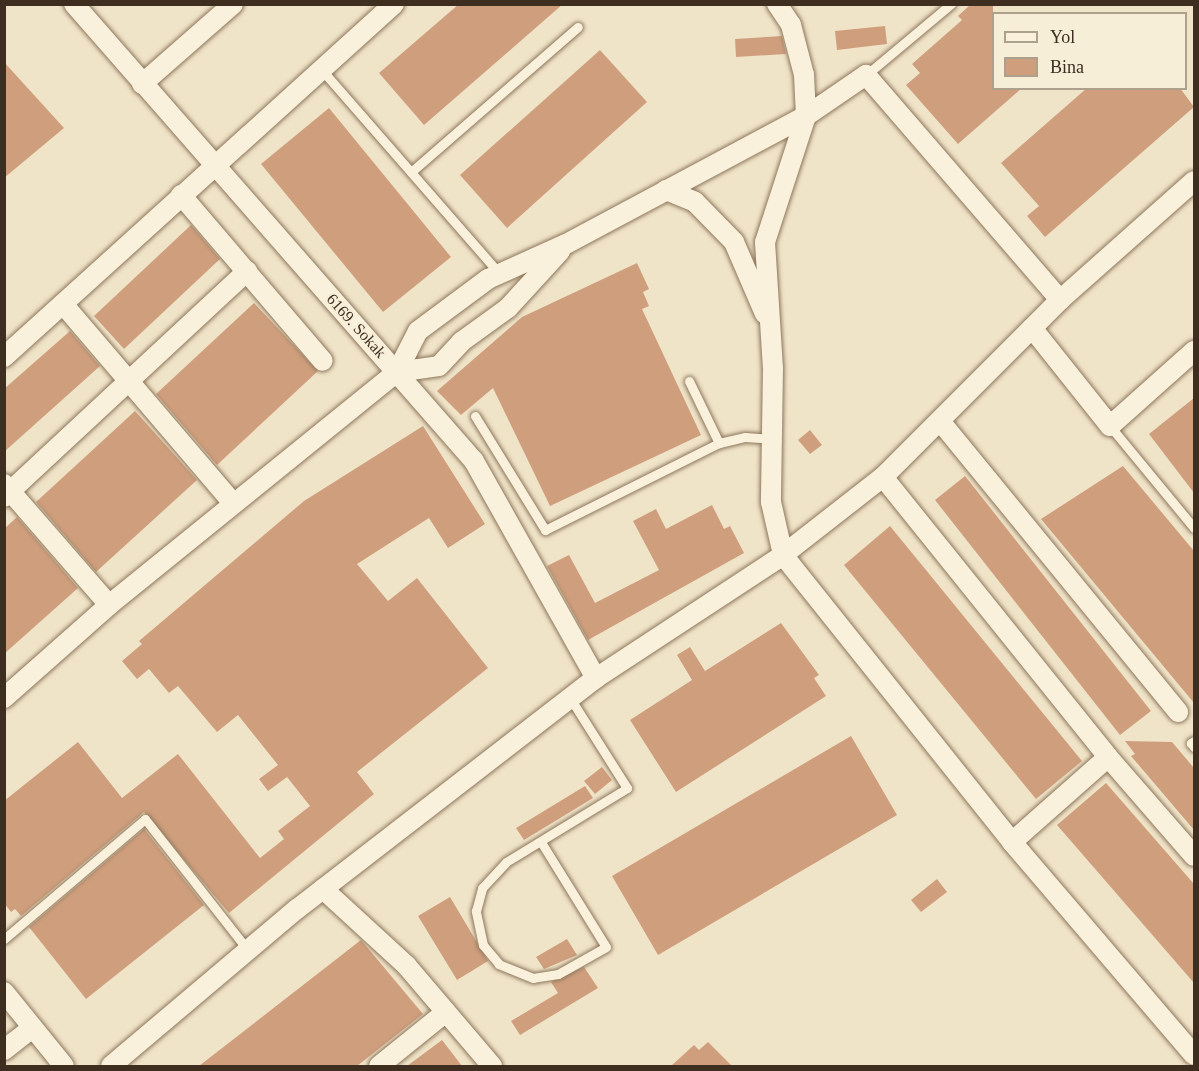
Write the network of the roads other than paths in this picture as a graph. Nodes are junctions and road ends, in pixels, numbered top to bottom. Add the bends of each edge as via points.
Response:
1 (74, 4) edge
2 (233, 4) edge
3 (394, 4) edge
4 (777, 4) edge
5 (951, 4) edge
6 (578, 27) dead end
7 (321, 69) junction
8 (866, 75) junction
9 (142, 84) junction
10 (806, 116) junction
11 (212, 166) junction
12 (411, 172) junction
13 (1194, 181) edge
14 (666, 190) junction
15 (181, 195) junction
16 (566, 244) junction
17 (247, 271) junction
18 (500, 274) junction
19 (1060, 300) junction
20 (63, 304) junction
21 (770, 327) junction
22 (1032, 328) junction
23 (1194, 351) edge
24 (4, 357) edge
25 (323, 361) dead end
26 (397, 372) junction
27 (689, 381) dead end
28 (129, 382) junction
29 (475, 416) dead end
30 (940, 421) junction
31 (1110, 426) junction
32 (772, 439) junction
33 (719, 443) junction
34 (883, 477) junction
35 (7, 490) edge
36 (232, 502) junction
37 (1194, 528) edge
38 (783, 555) junction
39 (109, 605) junction
40 (596, 678) junction
41 (4, 698) edge
42 (570, 698) junction
43 (1178, 712) dead end
44 (1194, 741) edge
45 (1194, 747) edge
46 (1108, 757) junction
47 (541, 842) junction
48 (1012, 842) junction
49 (1194, 856) edge
50 (323, 889) junction
51 (4, 939) edge
52 (247, 949) junction
53 (4, 992) edge
54 (446, 1012) junction
55 (32, 1028) junction
56 (4, 1050) edge
57 (1194, 1055) edge
58 (64, 1066) edge
59 (111, 1066) edge
60 (379, 1066) edge
61 (492, 1066) edge

1 - 9 street, 6169. Sokak
2 - 9 street
3 - 7 street
4 - 10 street via 792,25 804,75
5 - 8 lane
6 - 12 lane
7 - 11 street
7 - 12 lane
8 - 10 street
8 - 19 street
9 - 11 street, 6169. Sokak
10 - 14 street
10 - 21 street via 765,242
11 - 15 street
11 - 26 street, 6169. Sokak
12 - 18 lane
13 - 19 street
14 - 16 street
14 - 21 street via 695,202 734,242
15 - 17 street
15 - 20 street
16 - 18 street
16 - 26 street via 508,308 461,342 439,366
17 - 25 street
17 - 28 street
18 - 26 street via 418,331
19 - 22 street
20 - 24 street
20 - 28 street
21 - 32 street
22 - 30 street
22 - 31 street
23 - 31 street
26 - 36 street
26 - 40 street, 6169. Sokak via 474,461
27 - 33 lane
28 - 35 street
28 - 36 street
29 - 33 lane via 545,530
30 - 34 street
30 - 43 street
31 - 37 lane
32 - 33 lane via 746,437
32 - 38 street via 771,502
34 - 38 street
34 - 46 street
35 - 39 street
36 - 39 street
38 - 40 street
38 - 48 street
39 - 41 street
40 - 42 street
42 - 47 lane via 627,788
42 - 50 street
44 - 45 lane
46 - 48 street
46 - 49 street
47 - 47 lane via 496,869 482,888 476,911 478,934 490,956 510,971 533,978 558,974 606,947
48 - 57 street
50 - 52 street
50 - 54 street via 406,965
51 - 52 lane via 145,819
52 - 59 street
53 - 55 street
54 - 60 street
54 - 61 street
55 - 56 street
55 - 58 street

